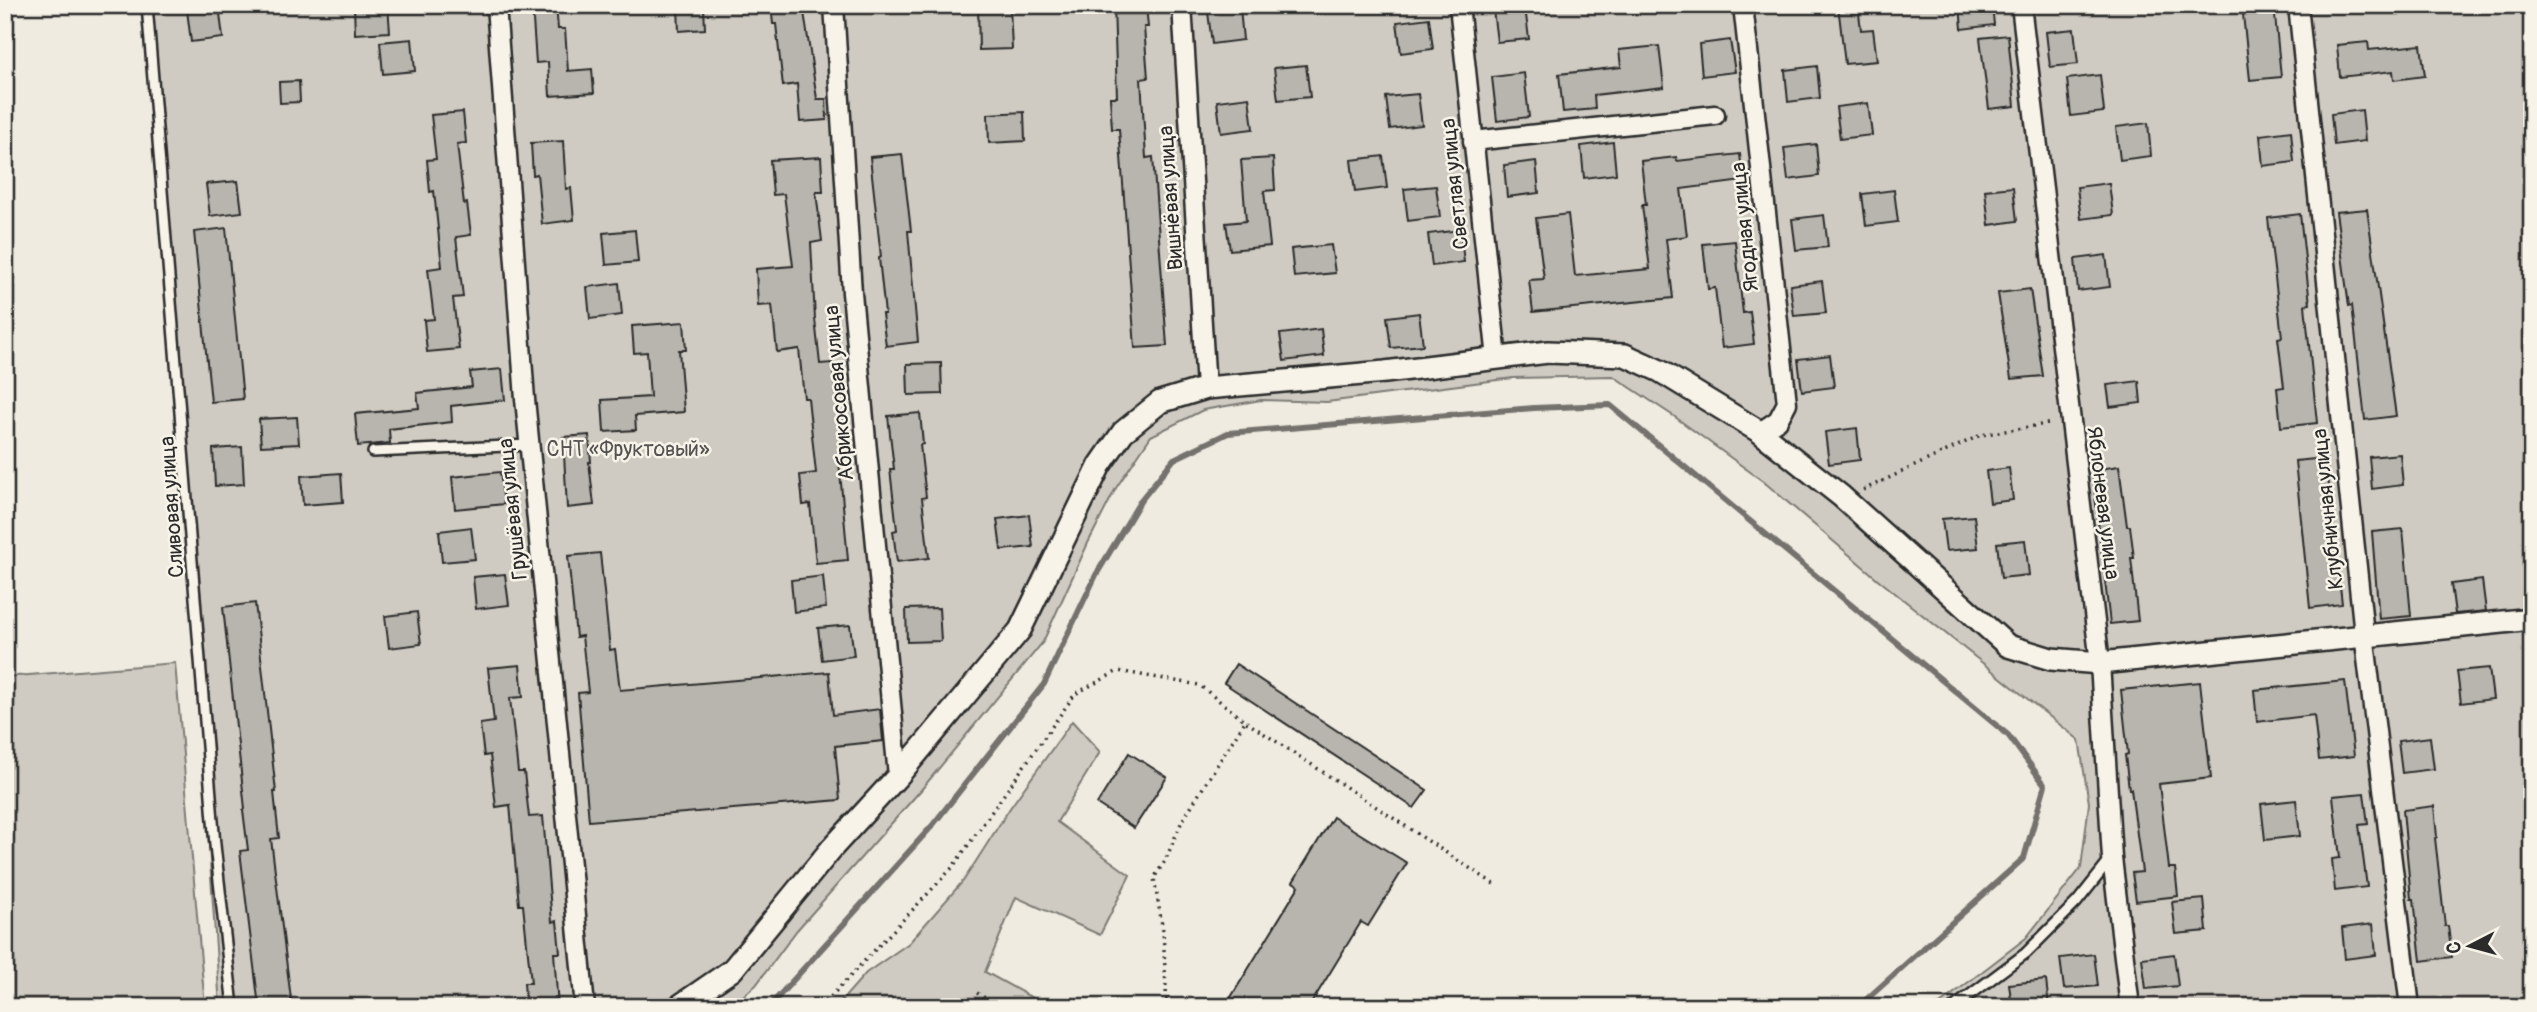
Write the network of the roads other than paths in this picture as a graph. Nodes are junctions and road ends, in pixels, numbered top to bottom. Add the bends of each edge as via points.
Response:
1 (147, 5) edge
2 (496, 5) edge
3 (834, 5) edge
4 (1182, 5) edge
5 (1459, 5) edge
6 (1743, 5) edge
7 (2021, 5) edge
8 (2298, 5) edge
9 (1716, 115) dead end
10 (1473, 141) junction
11 (1497, 359) junction
12 (1206, 388) junction
13 (1760, 432) junction
14 (529, 445) junction
15 (373, 452) dead end
16 (2532, 619) edge
17 (2364, 635) junction
18 (2100, 663) junction
19 (898, 776) junction
20 (2112, 858) junction
21 (233, 1007) edge
22 (585, 1007) edge
23 (678, 1007) edge
24 (1954, 1007) edge
25 (2130, 1007) edge
26 (2410, 1007) edge

1 - 21 lane, Сливовая улица via 215,845
2 - 14 street, Грушёвая улица
3 - 19 street, Абрикосовая улица via 852,293
4 - 12 street, Вишнёвая улица
5 - 10 street, Светлая улица
6 - 13 street, Ягодная улица via 1787,403 1778,419
7 - 18 street, Яблоневая улица
8 - 17 street, Клубничная улица
9 - 10 street
10 - 11 street, Светлая улица
11 - 12 street
11 - 13 street via 1548,352 1625,355
12 - 19 street via 1160,402 1123,432 1100,465 1020,630
13 - 18 street via 1841,496 2008,646 2051,659
14 - 15 lane
14 - 22 street, Грушёвая улица
16 - 17 street
17 - 18 street
17 - 26 street, Клубничная улица
18 - 20 street, Яблоневая улица
19 - 23 street via 732,970
20 - 24 lane via 2077,902 2026,953
20 - 25 street, Яблоневая улица

